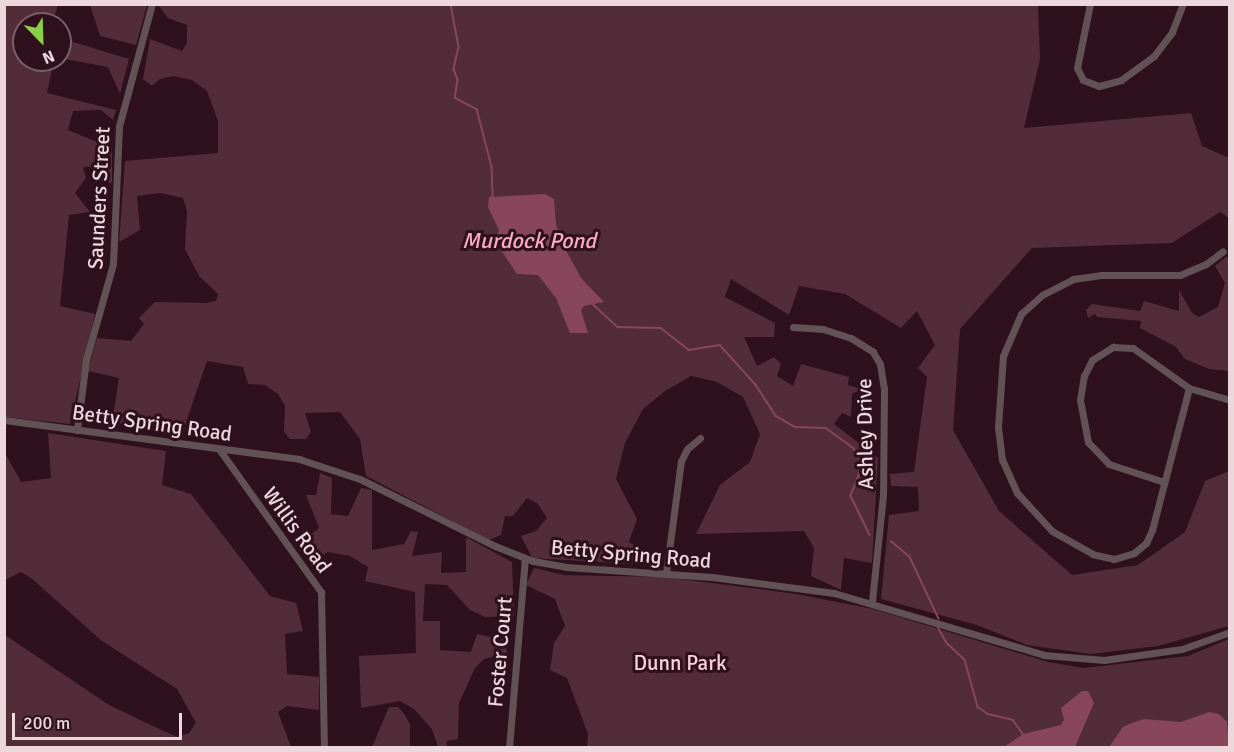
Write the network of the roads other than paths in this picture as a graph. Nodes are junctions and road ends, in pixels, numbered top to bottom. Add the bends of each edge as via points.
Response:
1 (152, 4) edge
2 (1090, 4) edge
3 (1183, 4) edge
4 (1223, 251) dead end
5 (793, 327) dead end
6 (1189, 388) junction
7 (1230, 400) edge
8 (4, 420) edge
9 (77, 430) junction
10 (700, 438) dead end
11 (219, 449) junction
12 (1164, 482) junction
13 (525, 559) junction
14 (666, 573) junction
15 (872, 602) junction
16 (1230, 632) edge
17 (324, 747) edge
18 (509, 747) edge

1 - 9 street, Saunders Street via 118,126 112,274 86,360
2 - 3 street via 1077,68 1083,80 1099,86 1121,80 1154,56 1172,32
4 - 12 street via 1200,267 1170,276 1089,275 1057,286 1021,314 1003,356 998,427 1002,460 1023,501 1052,531 1101,557 1130,555 1149,539
5 - 15 street, Ashley Drive via 823,329 854,339 873,352 880,364 884,387 883,495
6 - 7 street
6 - 12 street
6 - 12 street via 1142,353 1123,346 1097,354 1082,380 1082,426 1096,453 1109,464
8 - 9 street, Betty Spring Road
9 - 11 street, Betty Spring Road
10 - 14 street via 687,449 681,461
11 - 13 street, Betty Spring Road via 299,459 339,471
11 - 17 street, Willis Road via 321,591
13 - 14 street, Betty Spring Road via 566,567
13 - 18 street, Foster Court
14 - 15 street, Betty Spring Road via 795,587
15 - 16 street, Betty Spring Road via 1036,653 1094,661 1182,649

